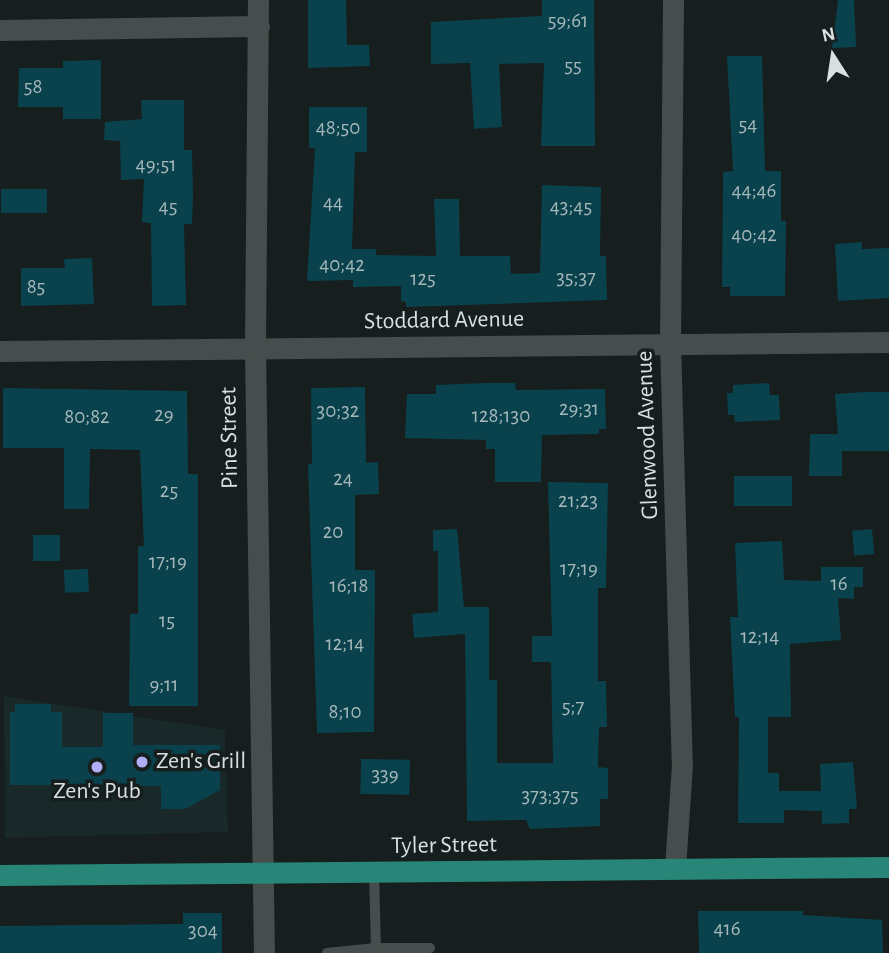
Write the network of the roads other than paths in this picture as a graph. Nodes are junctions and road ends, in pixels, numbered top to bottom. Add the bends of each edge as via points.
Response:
1 (258, 0) edge
2 (673, 0) edge
3 (259, 26) junction
4 (0, 30) edge
5 (670, 342) junction
6 (889, 342) edge
7 (255, 349) junction
8 (0, 351) edge
9 (889, 867) edge
10 (675, 868) junction
11 (374, 873) junction
12 (0, 875) edge
13 (261, 876) junction
14 (376, 948) junction
15 (430, 948) dead end
16 (264, 953) edge
17 (327, 953) edge

1 - 3 street, Pine Street
2 - 5 street, Glenwood Avenue
3 - 4 street
3 - 7 street, Pine Street
5 - 6 street, Stoddard Avenue
5 - 7 street, Stoddard Avenue
5 - 10 street, Glenwood Avenue via 682,739
7 - 8 street, Stoddard Avenue
7 - 13 street, Pine Street
9 - 10 main road, Tyler Street
10 - 11 main road, Tyler Street
11 - 13 main road, Tyler Street
11 - 14 lane
12 - 13 main road, Tyler Street
13 - 16 street, Pine Street
14 - 15 lane
14 - 17 lane

